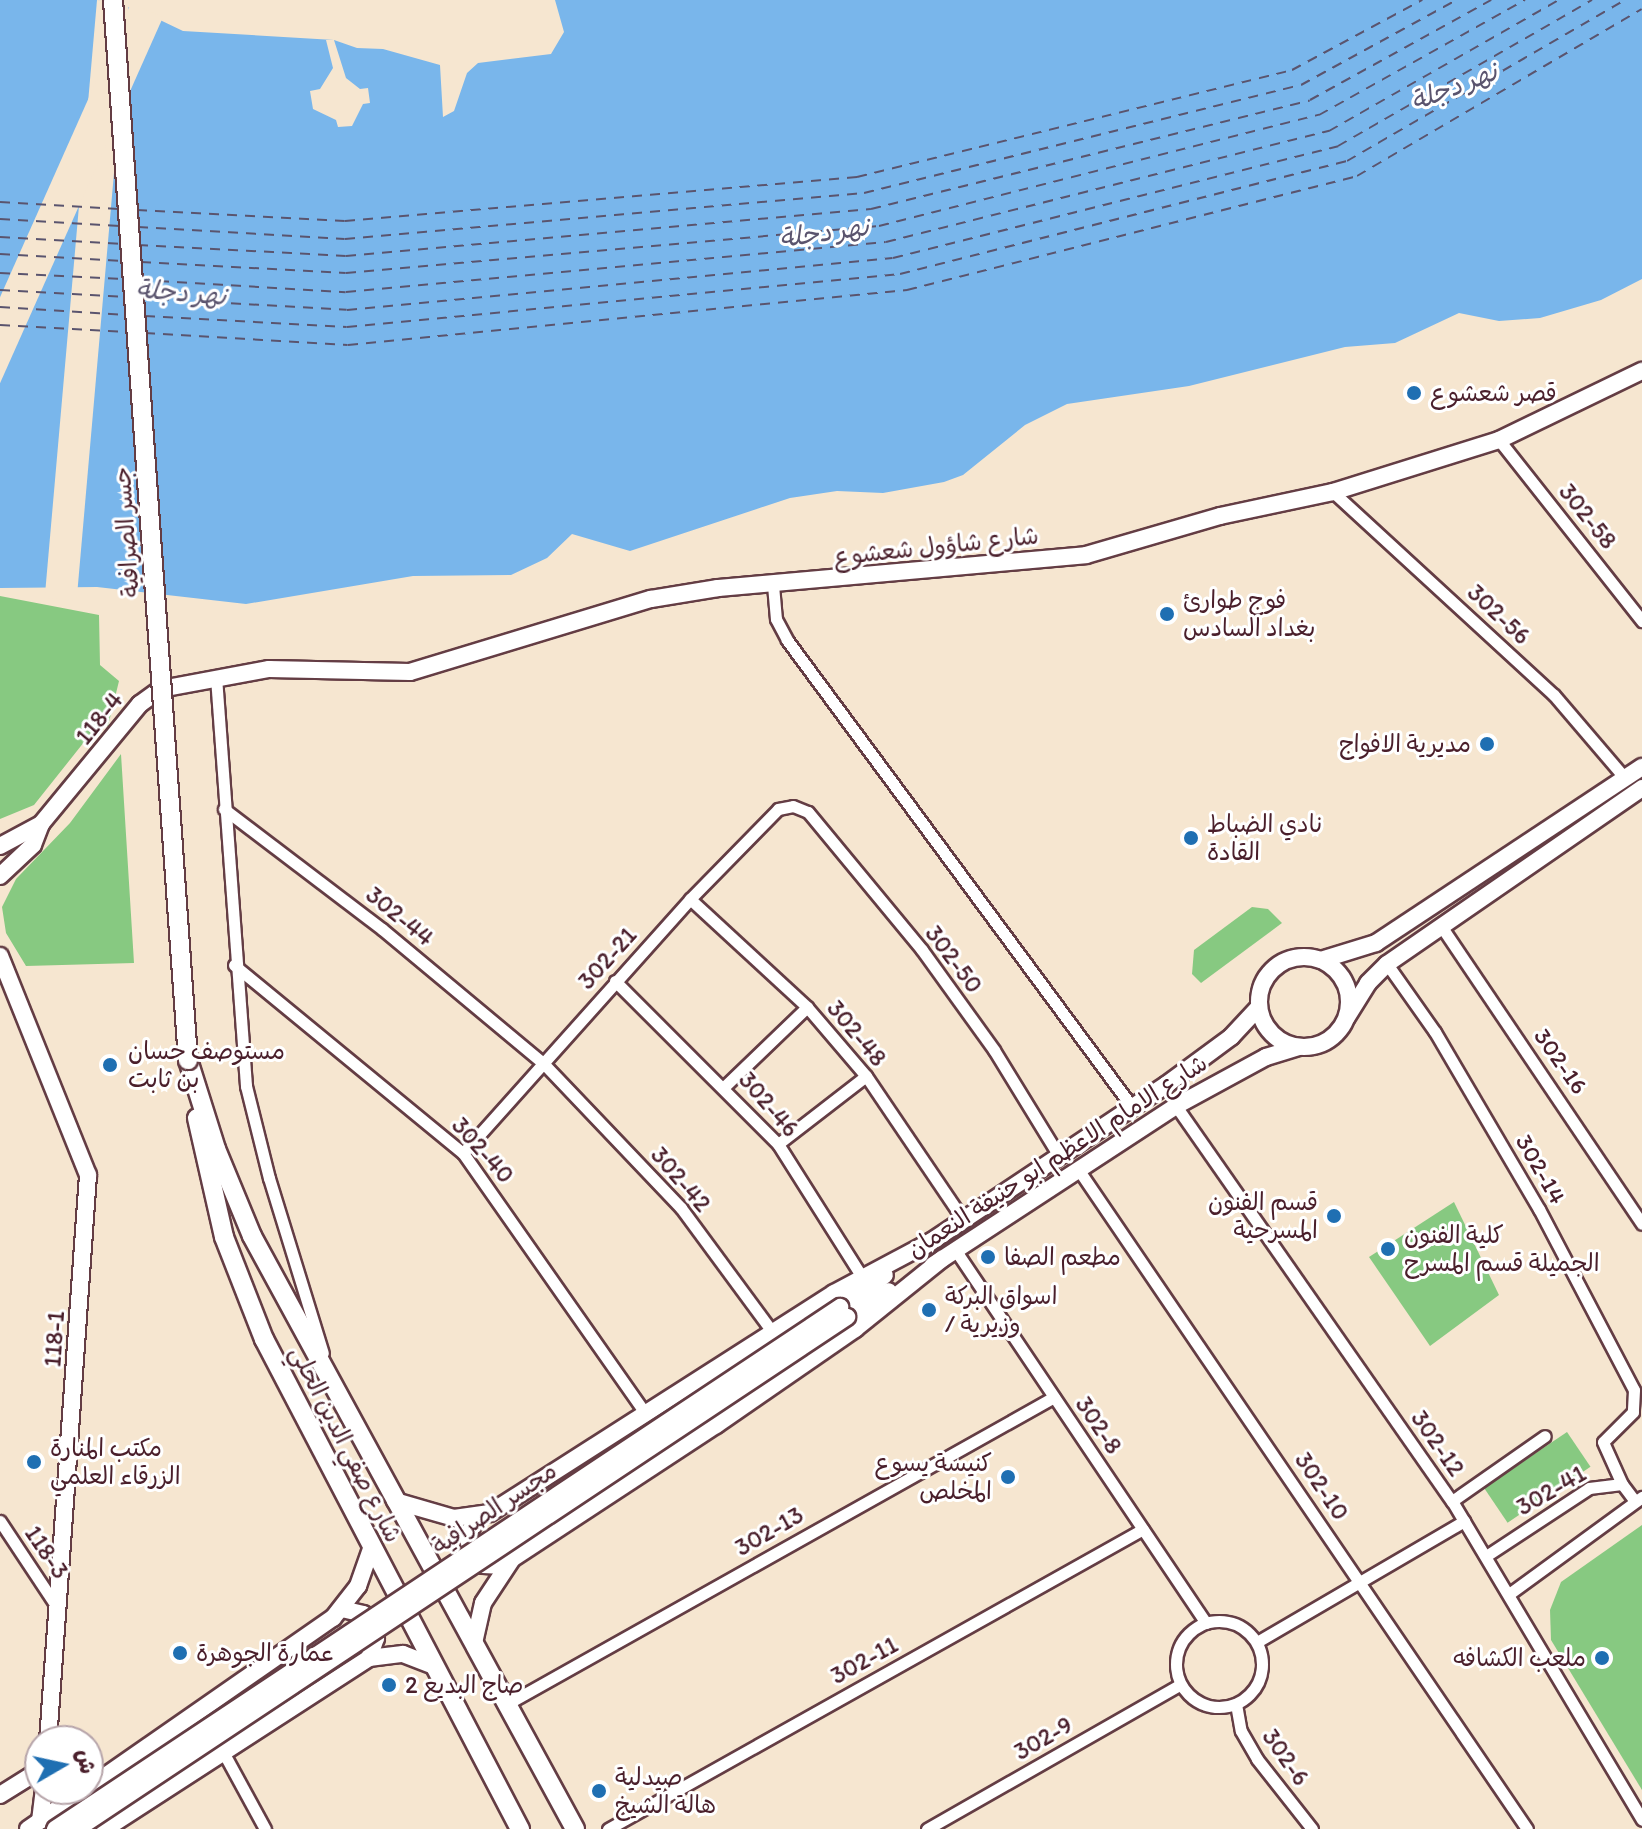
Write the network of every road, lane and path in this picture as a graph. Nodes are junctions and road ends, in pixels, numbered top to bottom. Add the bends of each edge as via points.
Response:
1 (113, 0) edge
2 (1641, 373) edge
3 (1499, 440) junction
4 (1333, 492) junction
5 (773, 585) junction
6 (1642, 621) edge
7 (216, 677) junction
8 (1642, 767) edge
9 (1625, 778) junction
10 (1642, 788) edge
11 (793, 806) joint
12 (224, 809) junction
13 (41, 824) junction
14 (0, 846) edge
15 (0, 876) edge
16 (690, 899) junction
17 (1441, 926) junction
18 (0, 956) edge
19 (1321, 960) junction
20 (1387, 964) junction
21 (234, 965) junction
22 (615, 981) junction
23 (807, 1007) junction
24 (1259, 1007) junction
25 (1347, 1017) junction
26 (1298, 1047) junction
27 (188, 1060) junction
28 (544, 1064) junction
29 (866, 1076) junction
30 (725, 1086) junction
31 (1176, 1106) junction
32 (1132, 1107) junction
33 (778, 1144) junction
34 (463, 1153) junction
35 (1059, 1156) junction
36 (1078, 1169) junction
37 (963, 1219) junction
38 (1642, 1224) edge
39 (930, 1242) junction
40 (949, 1255) junction
41 (862, 1277) junction
42 (844, 1312) junction
43 (774, 1334) junction
44 (335, 1392) junction
45 (1639, 1395) edge
46 (1054, 1397) junction
47 (645, 1413) junction
48 (1545, 1436) dead end
49 (1622, 1484) junction
50 (1639, 1499) edge
51 (395, 1501) junction
52 (1452, 1501) junction
53 (478, 1517) junction
54 (0, 1521) edge
55 (1464, 1521) junction
56 (1143, 1529) junction
57 (372, 1546) junction
58 (1486, 1556) junction
59 (504, 1566) junction
60 (1361, 1581) junction
61 (1509, 1594) junction
62 (58, 1607) junction
63 (342, 1609) junction
64 (1206, 1623) junction
65 (1257, 1642) junction
66 (474, 1643) junction
67 (369, 1658) junction
68 (435, 1666) junction
69 (1181, 1684) junction
70 (507, 1704) junction
71 (1236, 1704) junction
72 (49, 1725) edge
73 (222, 1750) junction
74 (104, 1776) edge
75 (24, 1780) edge
76 (0, 1795) edge
77 (43, 1805) edge
78 (66, 1805) edge
79 (1642, 1820) edge
80 (41, 1826) edge
81 (77, 1829) edge
82 (105, 1829) edge
83 (265, 1829) edge
84 (520, 1829) edge
85 (575, 1829) edge
86 (608, 1829) edge
87 (927, 1829) edge
88 (1312, 1829) edge
89 (1527, 1829) edge

1 - 27 main road, جسر الصرافية, bridge
2 - 3 main road, شارع شاؤول شعشوع
3 - 4 main road, شارع شاؤول شعشوع
3 - 6 street, 302-58
4 - 5 main road, شارع شاؤول شعشوع via 1220,516 1086,555
4 - 9 street, 302-56 via 1554,695
5 - 7 main road, شارع شاؤول شعشوع via 651,599 410,672 269,669
5 - 32 street via 776,619 787,640
7 - 12 street
7 - 13 main road, 118-4 via 161,689 144,700
8 - 9 main road
9 - 19 main road via 1376,943
10 - 17 main road
11 - 16 street, 302-21 via 778,809
11 - 35 street, 302-50 via 808,812 922,950 994,1050
12 - 21 street
12 - 28 street, 302-44 via 382,929
13 - 14 main road, 118-4
13 - 15 main road, 118-4 via 33,845
16 - 22 street, 302-21
16 - 23 street, 302-48
17 - 20 main road
17 - 38 street, 302-16
18 - 62 main road, 118-1 via 88,1175
19 - 24 main road via 1302,957 1275,967 1260,992
19 - 25 main road via 1348,990
20 - 25 main road via 1360,993
20 - 45 street, 302-14 via 1435,1032 1539,1209
21 - 34 street, 302-40
21 - 44 street via 250,1101
22 - 28 street, 302-21
22 - 30 street, 302-46
23 - 29 street, 302-48
23 - 30 street
24 - 26 main road via 1272,1034
24 - 32 main road, شارع الامام الاعظم ابو حنيفة النعمان via 1231,1037
25 - 26 main road via 1328,1041
26 - 31 main road, شارع الامام الاعظم ابو حنيفة النعمان via 1242,1069
27 - 44 main road, شارع صفي الدين الحلي via 222,1164
27 - 57 main road, شارع صفي الدين الحلي via 224,1237 264,1339
28 - 34 street, 302-21
28 - 43 street, 302-42 via 681,1208
29 - 33 street
29 - 37 street, 302-48
30 - 33 street, 302-46
31 - 36 main road, شارع الامام الاعظم ابو حنيفة النعمان
31 - 52 street, 302-12
32 - 35 main road, شارع الامام الاعظم ابو حنيفة النعمان
33 - 41 street, 302-46
34 - 47 street, 302-40
35 - 37 main road, شارع الامام الاعظم ابو حنيفة النعمان
36 - 40 main road, شارع الامام الاعظم ابو حنيفة النعمان
36 - 60 street, 302-10
37 - 39 main road, شارع الامام الاعظم ابو حنيفة النعمان
39 - 41 main road
39 - 42 main road, شارع الامام الاعظم ابو حنيفة النعمان
40 - 42 main road, شارع الامام الاعظم ابو حنيفة النعمان
40 - 46 street, 302-8
40 - 59 main road via 855,1329
41 - 43 main road
42 - 80 main road, مجسر الصرافية, bridge
42 - 81 main road, مجسر الصرافية, bridge
43 - 47 main road
44 - 51 main road, شارع صفي الدين الحلي
45 - 49 street, 302-14 via 1633,1412 1603,1442
46 - 56 street, 302-8
46 - 70 street, 302-13
47 - 53 main road via 501,1508
48 - 52 street
49 - 50 street, 302-41
49 - 58 street, 302-41 via 1589,1488
50 - 61 street
51 - 53 main road via 454,1518
51 - 66 main road, شارع صفي الدين الحلي
52 - 55 street, 302-12
53 - 59 main road via 467,1535 472,1555 483,1565
54 - 62 street, 118-3
55 - 58 street, 302-12
55 - 60 street
56 - 64 street, 302-8
56 - 86 street, 302-11
57 - 63 main road via 364,1574
57 - 68 main road, شارع صفي الدين الحلي
58 - 61 street, 302-12
59 - 66 main road via 483,1603
60 - 65 street
60 - 89 street, 302-10
61 - 79 street, 302-12
62 - 72 main road, 118-1
63 - 67 main road via 363,1614 372,1624 376,1638
63 - 74 main road
64 - 65 street via 1235,1624
64 - 69 street via 1183,1641 1177,1655
65 - 71 street via 1262,1671 1249,1697
66 - 70 main road, شارع صفي الدين الحلي
67 - 68 main road via 403,1654
67 - 73 main road
68 - 84 main road, شارع صفي الدين الحلي
69 - 71 street via 1211,1707
69 - 87 street, 302-9
70 - 85 main road, شارع صفي الدين الحلي
71 - 88 street, 302-6 via 1241,1731 1257,1759
73 - 82 main road
73 - 83 street
75 - 76 main road
77 - 80 main road
78 - 80 main road

